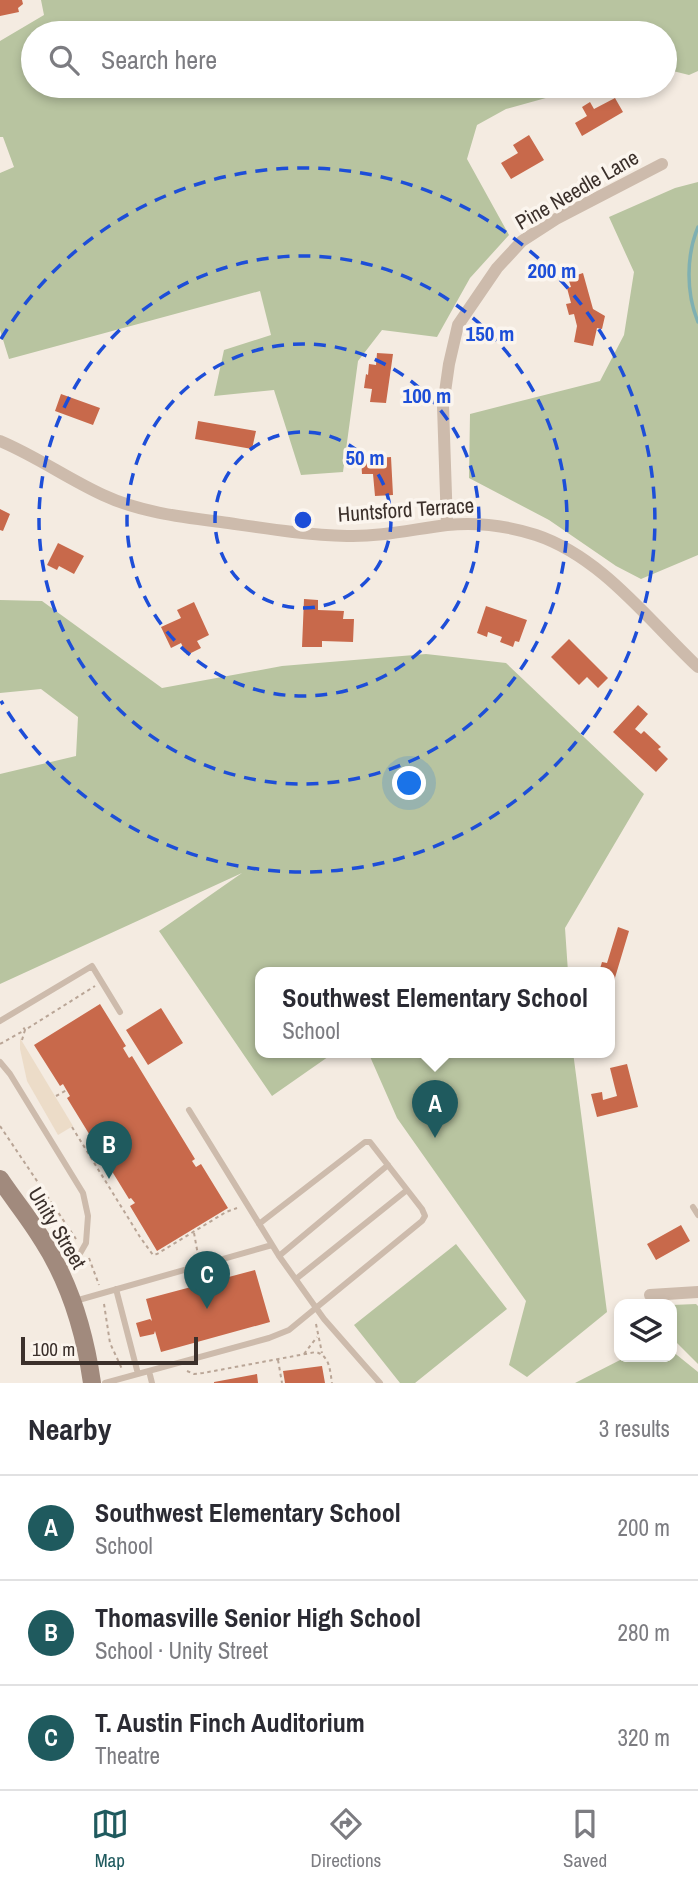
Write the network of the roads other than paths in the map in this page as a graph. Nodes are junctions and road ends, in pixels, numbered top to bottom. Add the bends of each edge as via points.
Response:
1 (662, 164) dead end
2 (0, 441) edge
3 (447, 525) junction
4 (698, 667) edge
5 (120, 1012) dead end
6 (0, 1021) edge
7 (0, 1062) edge
8 (189, 1110) dead end
9 (388, 1166) junction
10 (0, 1179) edge
11 (407, 1190) junction
12 (693, 1207) dead end
13 (698, 1215) edge
14 (259, 1224) junction
15 (272, 1245) junction
16 (279, 1256) junction
17 (58, 1270) junction
18 (296, 1279) junction
19 (116, 1289) junction
20 (698, 1292) edge
21 (650, 1295) dead end
22 (72, 1301) junction
23 (316, 1308) junction
24 (149, 1371) junction
25 (138, 1374) junction
26 (92, 1383) edge
27 (105, 1383) edge
28 (152, 1383) edge
29 (380, 1383) edge

1 - 3 street, Pine Needle Lane via 522,241 497,268 458,326 443,406
2 - 3 street, Huntsford Terrace via 104,496 183,517 349,536
3 - 4 street, Huntsford Terrace via 485,524 535,534 583,558
5 - 6 lane via 92,966
7 - 17 lane via 83,1192 88,1216 86,1243 78,1257
8 - 14 lane
9 - 11 lane
9 - 14 lane via 370,1142 365,1142
9 - 16 lane
10 - 17 street, Unity Street
11 - 18 lane
11 - 23 lane via 422,1209 422,1221
12 - 13 lane
14 - 15 lane
15 - 16 lane
15 - 19 lane
16 - 18 lane
17 - 22 street, Unity Street
18 - 23 lane
19 - 22 lane
19 - 25 lane
20 - 21 street
22 - 26 street, Unity Street
23 - 24 lane via 289,1330 269,1338
23 - 29 lane
24 - 25 lane
24 - 28 lane
25 - 27 lane

